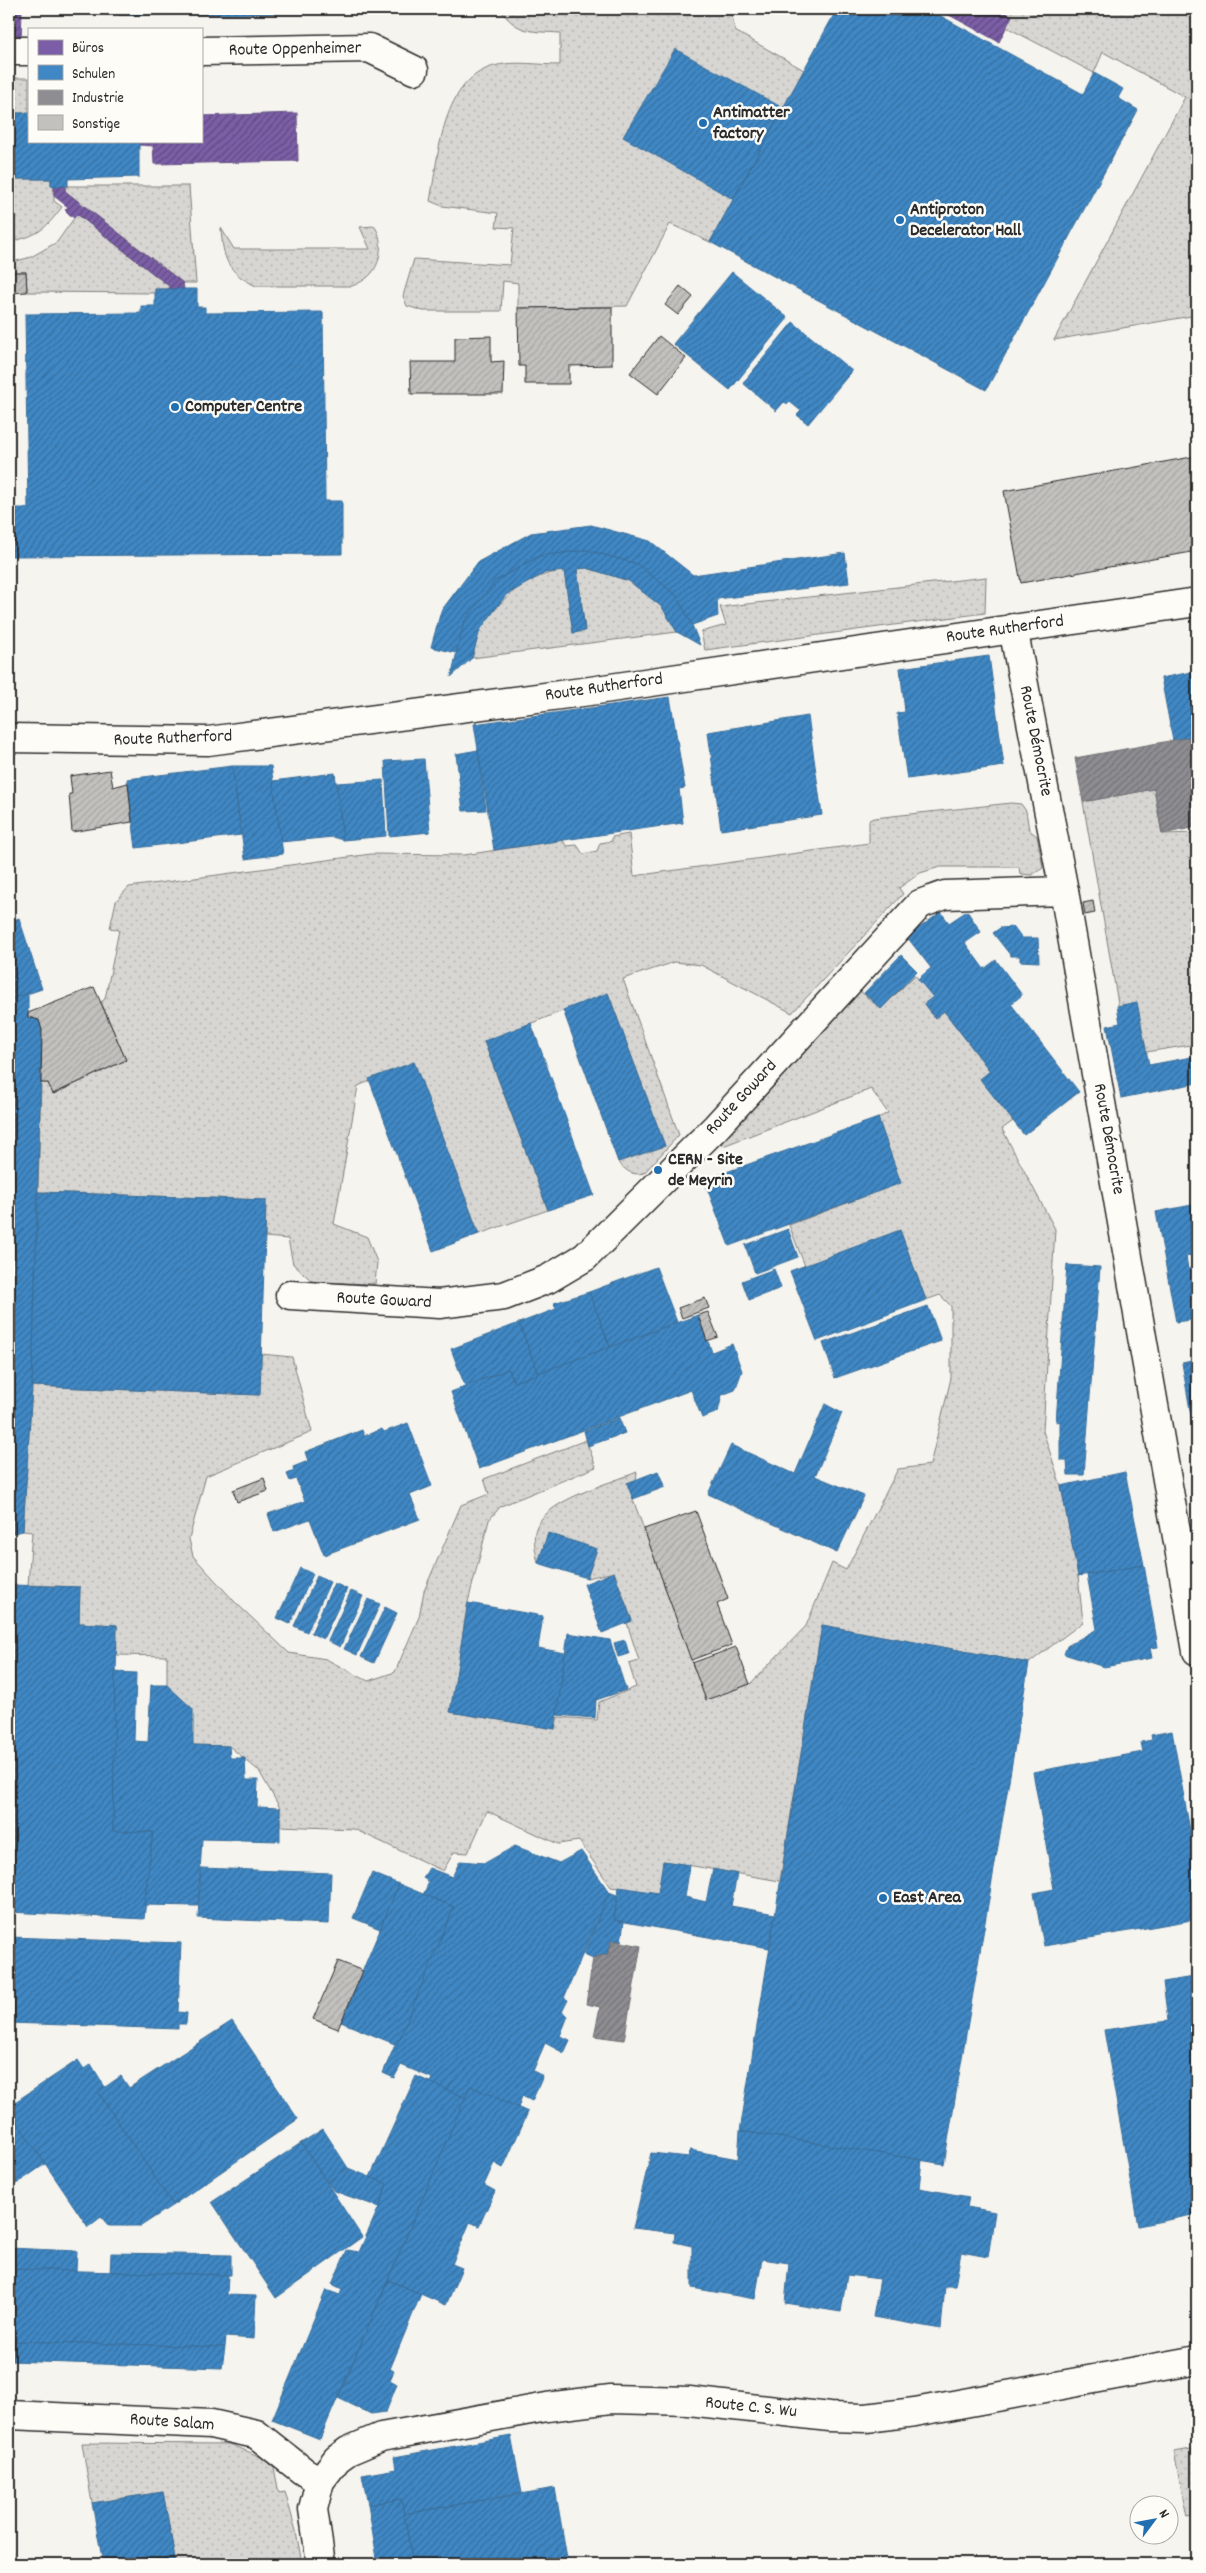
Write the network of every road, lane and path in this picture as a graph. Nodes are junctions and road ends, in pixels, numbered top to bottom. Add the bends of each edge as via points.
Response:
1 (9, 51) edge
2 (28, 51) edge
3 (202, 51) edge
4 (414, 70) dead end
5 (1197, 602) edge
6 (1013, 628) junction
7 (9, 738) edge
8 (1064, 891) junction
9 (290, 1295) dead end
10 (1197, 1651) edge
11 (1197, 2360) edge
12 (9, 2416) edge
13 (320, 2481) junction
14 (321, 2564) edge

1 - 2 street
3 - 4 street, Route Oppenheimer via 369,48
5 - 6 street, Route Rutherford
6 - 7 street, Route Rutherford via 590,691 208,741
6 - 8 street, Route Démocrite
8 - 9 street, Route Goward via 945,895 920,904 716,1127 585,1257 548,1278 504,1296 439,1304
8 - 10 street, Route Démocrite
11 - 13 street, Route C. S. Wu via 916,2412 866,2418 829,2417 689,2401 611,2399 547,2407 381,2437 348,2450
12 - 13 street, Route Salam via 210,2424 256,2434
13 - 14 street via 313,2509

